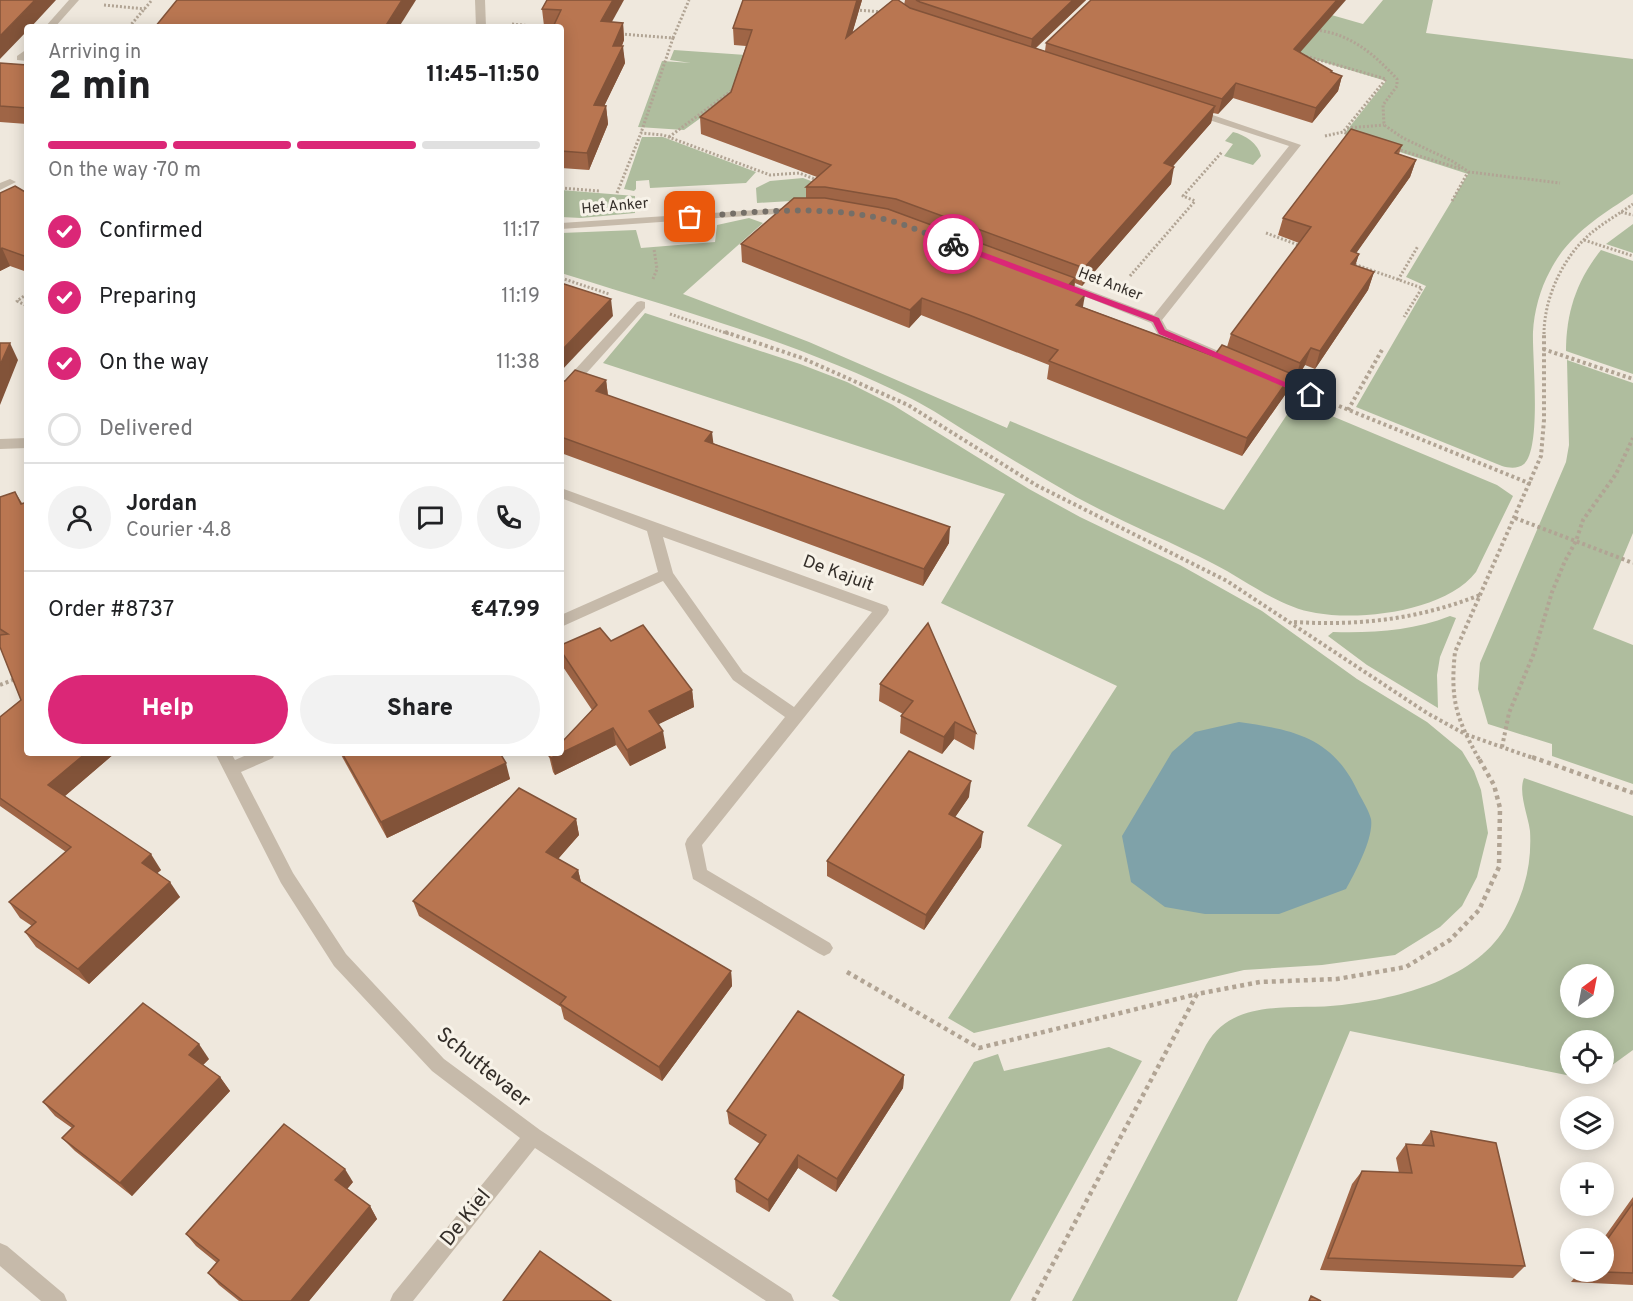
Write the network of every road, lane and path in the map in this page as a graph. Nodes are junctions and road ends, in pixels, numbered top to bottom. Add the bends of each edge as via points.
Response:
1 (152, 0) edge
2 (480, 0) edge
3 (689, 0) edge
4 (73, 1) edge
5 (145, 9) junction
6 (846, 9) edge
7 (889, 12) edge
8 (53, 24) edge
9 (132, 24) edge
10 (481, 24) edge
11 (1315, 30) edge
12 (616, 34) edge
13 (673, 38) junction
14 (1299, 54) edge
15 (735, 88) edge
16 (1188, 109) edge
17 (1234, 124) junction
18 (1384, 125) junction
19 (1344, 130) junction
20 (641, 133) junction
21 (1353, 135) edge
22 (669, 137) junction
23 (1296, 145) junction
24 (1395, 148) edge
25 (1469, 172) junction
26 (1560, 183) dead end
27 (830, 184) edge
28 (618, 193) dead end
29 (1452, 201) dead end
30 (1633, 204) edge
31 (813, 210) edge
32 (1620, 212) junction
33 (1633, 215) edge
34 (646, 221) junction
35 (1234, 222) junction
36 (564, 226) edge
37 (1584, 240) junction
38 (1418, 246) dead end
39 (1310, 249) edge
40 (1633, 256) edge
41 (1343, 260) edge
42 (1130, 276) dead end
43 (564, 279) edge
44 (1046, 279) edge
45 (1398, 279) junction
46 (24, 296) edge
47 (24, 304) edge
48 (637, 304) junction
49 (1404, 317) dead end
50 (1156, 320) junction
51 (1383, 348) dead end
52 (1543, 349) junction
53 (1633, 379) edge
54 (564, 389) edge
55 (1311, 395) joint
56 (1348, 410) junction
57 (1633, 438) edge
58 (24, 443) edge
59 (0, 444) edge
60 (1531, 484) junction
61 (564, 494) edge
62 (1515, 518) junction
63 (653, 528) junction
64 (1576, 541) junction
65 (1633, 562) edge
66 (666, 574) junction
67 (1480, 594) junction
68 (564, 620) edge
69 (1292, 622) junction
70 (18, 677) edge
71 (0, 685) edge
72 (795, 716) junction
73 (1465, 734) junction
74 (1502, 747) junction
75 (252, 756) edge
76 (227, 761) edge
77 (1633, 793) edge
78 (824, 948) joint
79 (1197, 994) junction
80 (533, 1136) junction
81 (0, 1253) edge
82 (57, 1301) edge
83 (400, 1301) edge
84 (784, 1301) edge
85 (1033, 1301) edge

1 - 5 path
2 - 10 street
3 - 13 path
4 - 5 path
4 - 8 street
5 - 9 path
6 - 7 path
11 - 18 path via 1330,30 1350,38 1378,58 1397,79 1397,86 1383,105
12 - 13 path
13 - 20 path
14 - 19 path via 1386,79
15 - 22 path
16 - 17 street
17 - 23 street
17 - 42 path via 1220,140 1230,144 1183,196 1195,201
18 - 19 path
18 - 25 path
19 - 21 path
19 - 23 path
20 - 22 path
20 - 28 path
22 - 27 path via 770,175 799,173
23 - 35 street, Het Anker
24 - 25 path
25 - 26 path
25 - 29 path
30 - 32 path
31 - 34 street, Het Anker
32 - 33 path
32 - 37 path
34 - 36 street, Het Anker
34 - 48 path via 657,269
35 - 39 path
35 - 50 street, Het Anker
37 - 40 path
37 - 52 path via 1555,282 1544,321
38 - 45 path
41 - 45 path
43 - 48 path
44 - 50 street, Het Anker
45 - 49 path via 1422,288
46 - 47 path via 17,301
48 - 54 street
48 - 69 path via 801,358 908,405 1036,485 1227,581
50 - 55 street, Het Anker via 1162,332
51 - 56 path
52 - 53 path
52 - 60 path via 1541,456
55 - 56 path
56 - 60 path
57 - 64 path via 1616,474 1583,520
58 - 59 street
60 - 62 path
61 - 63 street, De Kajuit
62 - 64 path
62 - 67 path
63 - 66 street
63 - 72 street, De Kajuit via 882,610
64 - 65 path
64 - 74 path via 1552,592 1534,652 1509,713
66 - 68 street
66 - 72 street via 738,676
67 - 69 path via 1395,621
67 - 73 path via 1455,652 1452,678 1453,700
69 - 73 path via 1427,713
70 - 71 path
72 - 78 street, De Kajuit via 693,844 699,874
73 - 74 path
73 - 79 path via 1494,785 1500,808 1499,867 1479,910 1450,940 1406,967 1337,979 1260,982
74 - 77 path
75 - 76 street
76 - 80 street, Schuttevaer via 287,878 340,960 438,1065
78 - 79 path via 850,975 979,1047
79 - 85 path
80 - 83 street, De Kiel
80 - 84 street, Schuttevaer
81 - 82 street

